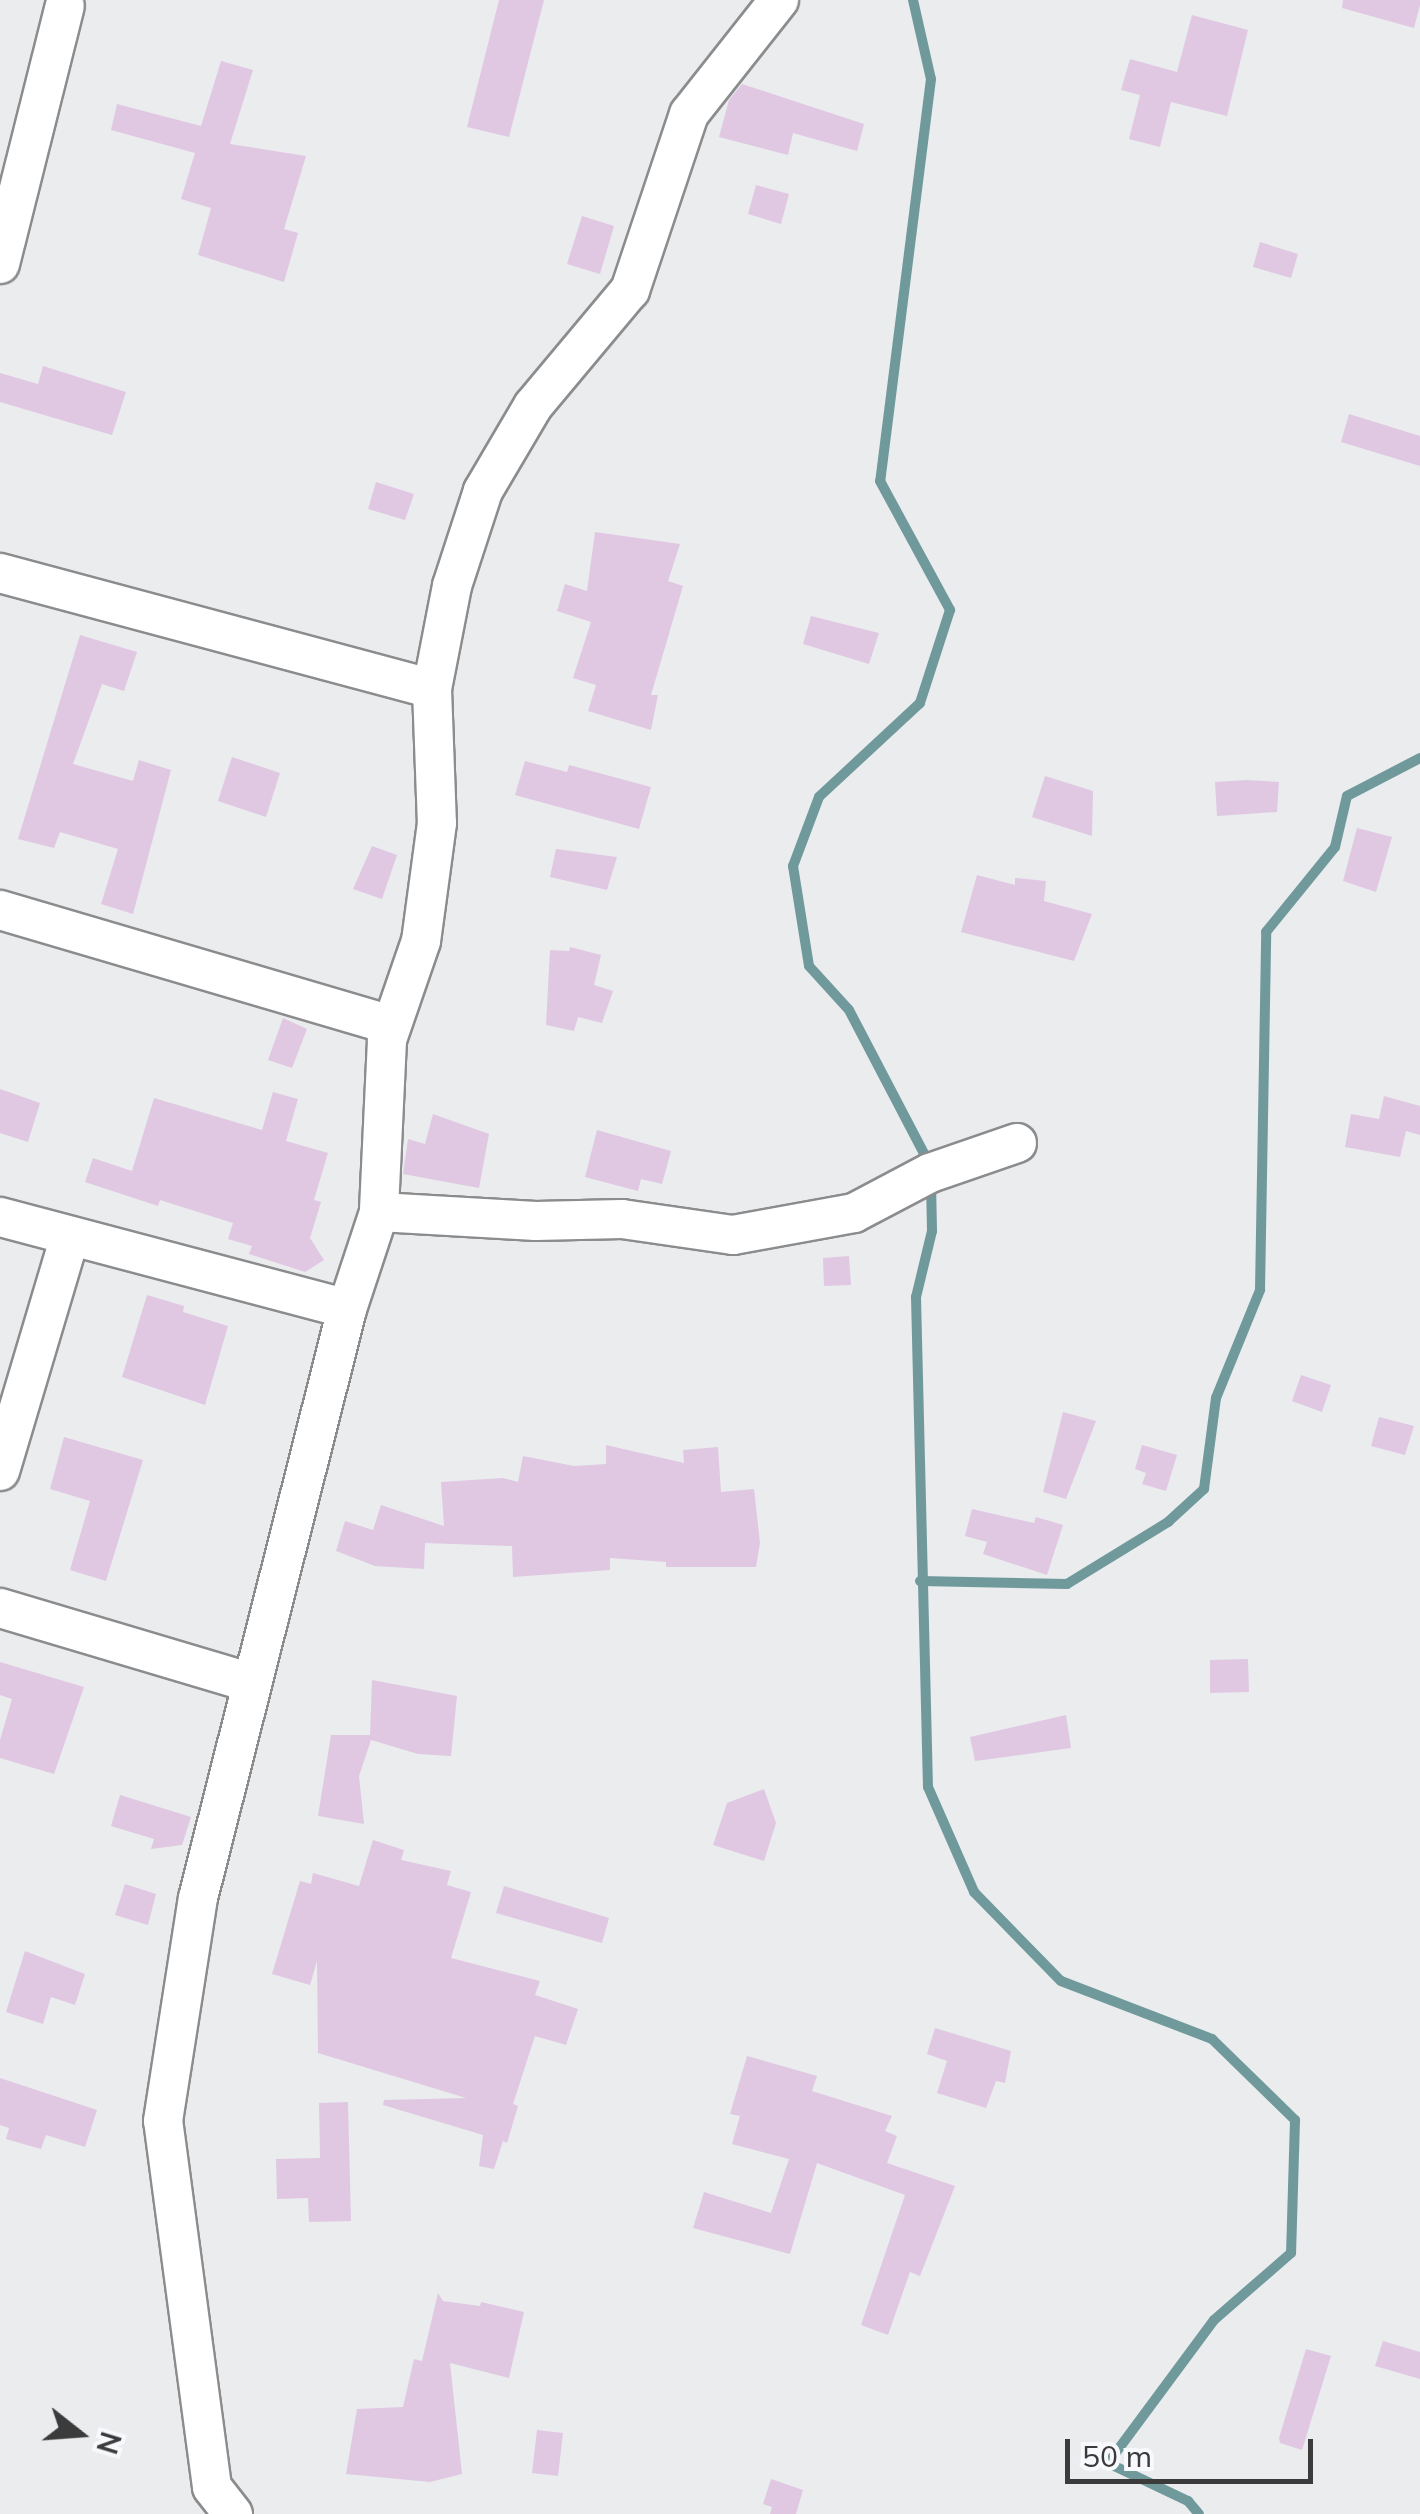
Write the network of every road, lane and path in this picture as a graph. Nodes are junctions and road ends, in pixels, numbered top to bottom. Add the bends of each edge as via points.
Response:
1 (778, 0) edge
2 (65, 6) dead end
3 (0, 264) edge
4 (0, 573) edge
5 (432, 688) junction
6 (0, 910) edge
7 (390, 1025) junction
8 (1017, 1143) dead end
9 (379, 1212) junction
10 (0, 1217) edge
11 (70, 1236) junction
12 (347, 1309) junction
13 (0, 1471) edge
14 (0, 1608) edge
15 (252, 1683) junction
16 (233, 2514) edge

1 - 5 street via 689,114 630,290 533,406 483,491 452,586
2 - 3 street
4 - 5 street
5 - 7 street via 436,823 420,940
6 - 7 street
7 - 9 street
8 - 9 street via 930,1173 854,1213 734,1235 622,1219
9 - 12 street
10 - 11 street
11 - 12 street
11 - 13 street
12 - 15 street
14 - 15 street
15 - 16 street via 198,1898 163,2122 212,2488

